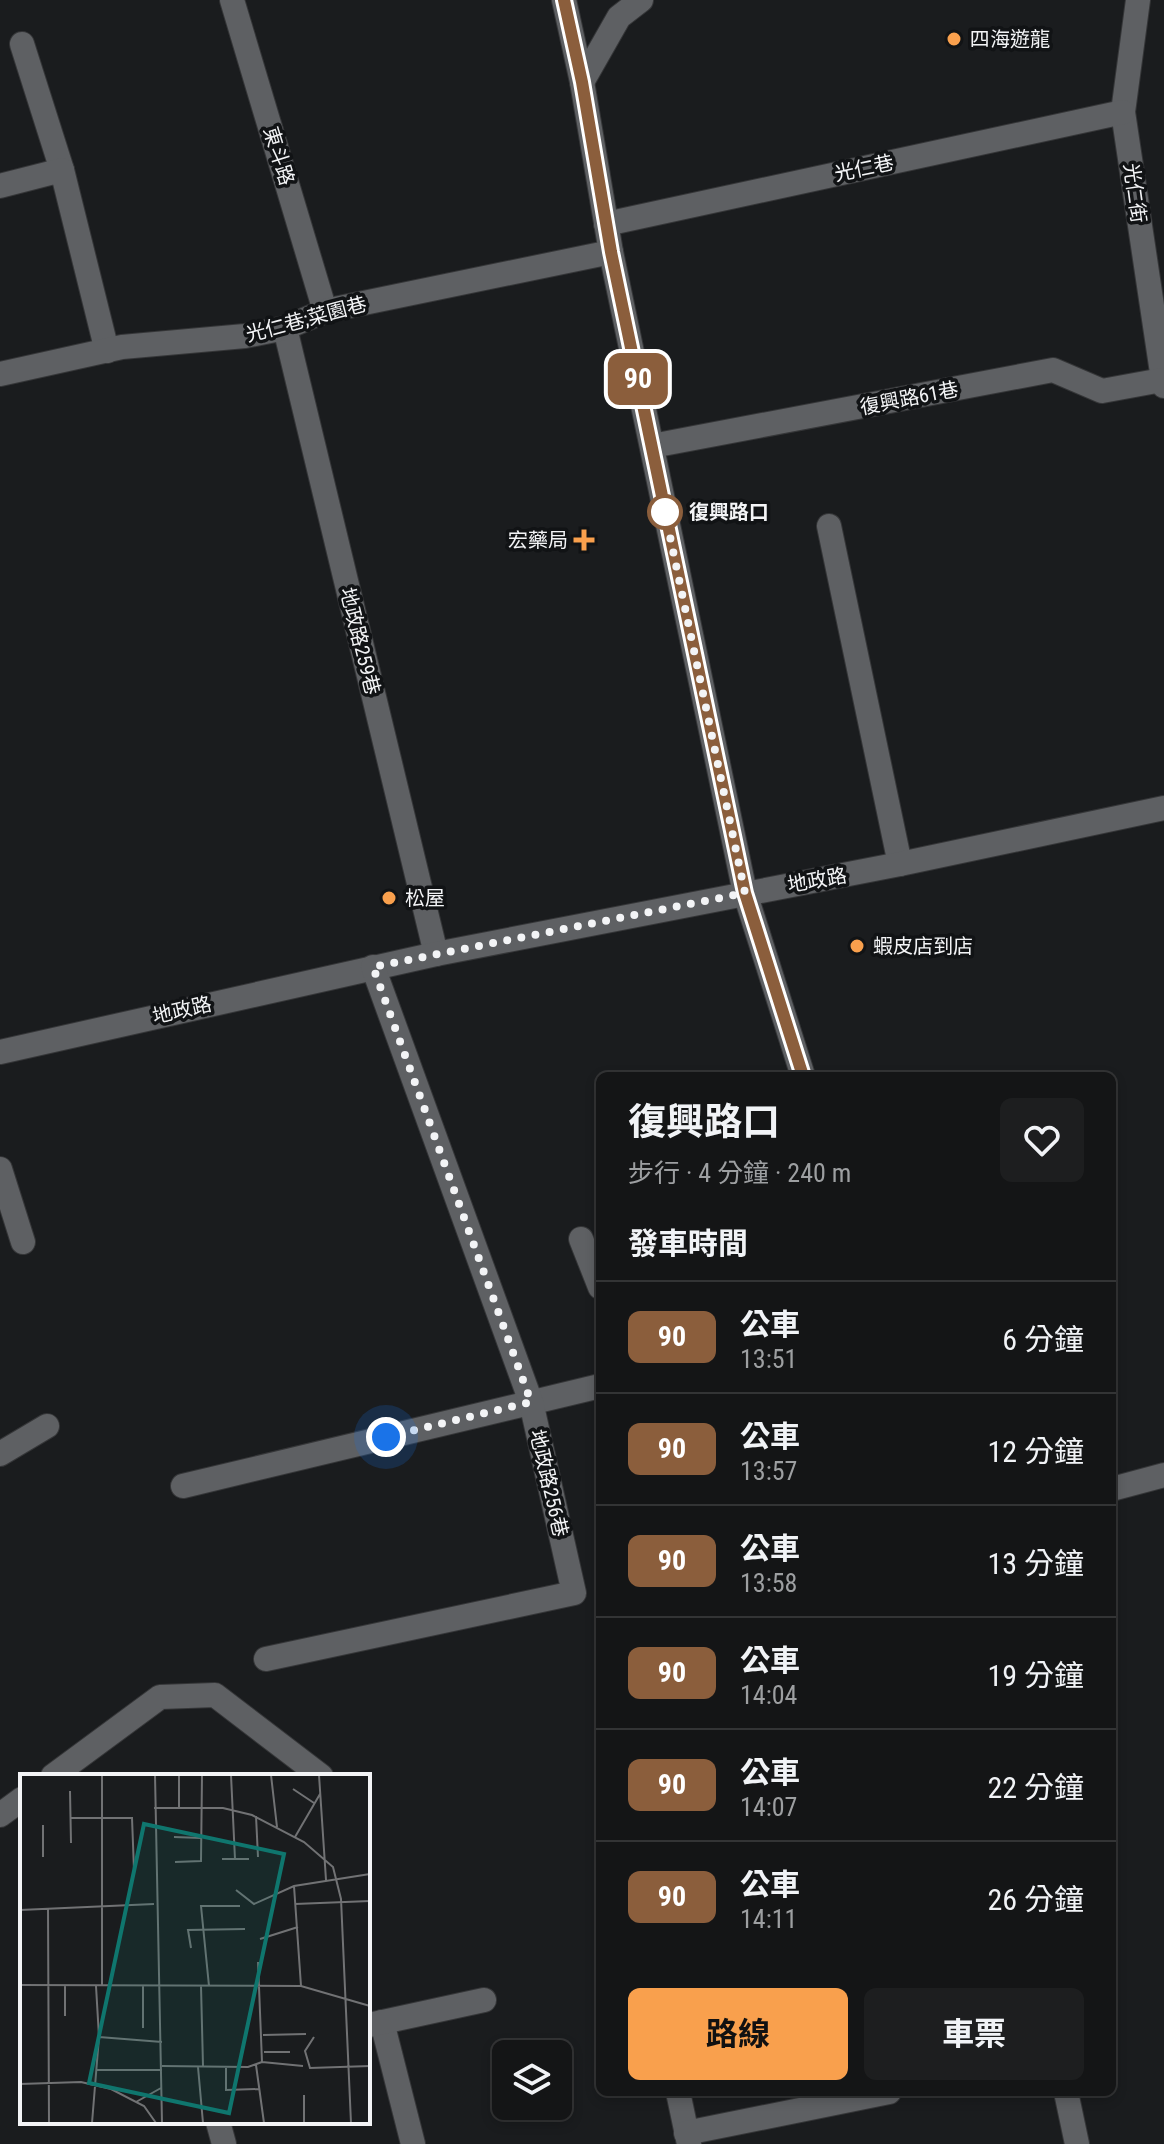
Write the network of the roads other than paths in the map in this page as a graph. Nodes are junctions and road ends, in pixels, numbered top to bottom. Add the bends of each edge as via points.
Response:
1 (232, 0) edge
2 (564, 0) edge
3 (641, 0) edge
4 (1138, 0) edge
5 (22, 44) dead end
6 (582, 82) junction
7 (1123, 112) junction
8 (62, 170) junction
9 (0, 186) edge
10 (606, 224) junction
11 (611, 252) junction
12 (325, 311) junction
13 (285, 328) junction
14 (107, 351) junction
15 (0, 374) edge
16 (1163, 383) edge
17 (652, 446) junction
18 (829, 526) dead end
19 (1164, 808) edge
20 (900, 864) junction
21 (745, 893) junction
22 (436, 954) junction
23 (373, 967) junction
24 (0, 1052) edge
25 (802, 1072) edge
26 (0, 1169) edge
27 (581, 1239) dead end
28 (23, 1242) dead end
29 (596, 1277) edge
30 (596, 1387) edge
31 (531, 1402) junction
32 (47, 1426) dead end
33 (0, 1454) edge
34 (1164, 1475) edge
35 (183, 1486) dead end
36 (1116, 1488) edge
37 (266, 1659) dead end
38 (56, 1774) edge
39 (318, 1774) edge
40 (20, 1800) edge
41 (0, 1815) edge
42 (484, 2000) dead end
43 (375, 2024) edge
44 (679, 2096) edge
45 (872, 2096) edge
46 (1067, 2096) edge
47 (219, 2124) edge
48 (688, 2139) edge
49 (224, 2144) edge
50 (413, 2144) edge
51 (1077, 2144) edge

1 - 12 street, 東斗路
2 - 6 street
3 - 6 street via 619,17
4 - 7 street, 光仁街
5 - 8 street
6 - 10 street
7 - 10 street, 光仁巷
7 - 16 street, 光仁街
8 - 9 street
8 - 14 street
10 - 11 street
11 - 12 street, 光仁巷;菜園巷
11 - 17 street
12 - 13 street, 光仁巷;菜園巷
13 - 14 street, 光仁巷;菜園巷
13 - 22 street, 地政路259巷
14 - 15 street, 光仁巷;菜園巷
16 - 17 street, 復興路61巷 via 1102,391 1053,370
17 - 21 street
18 - 20 street
19 - 20 street, 地政路
20 - 21 street, 地政路
21 - 22 street, 地政路
21 - 25 street
22 - 23 street, 地政路
23 - 24 street, 地政路
23 - 31 street, 地政路256巷
26 - 28 street
27 - 29 street
30 - 31 street
31 - 35 street
31 - 37 street, 地政路256巷 via 574,1593
32 - 33 street
34 - 36 street
38 - 39 street via 160,1697 215,1695
40 - 41 street
42 - 43 street
43 - 50 street
44 - 48 street
45 - 48 street
46 - 51 street
47 - 49 street

